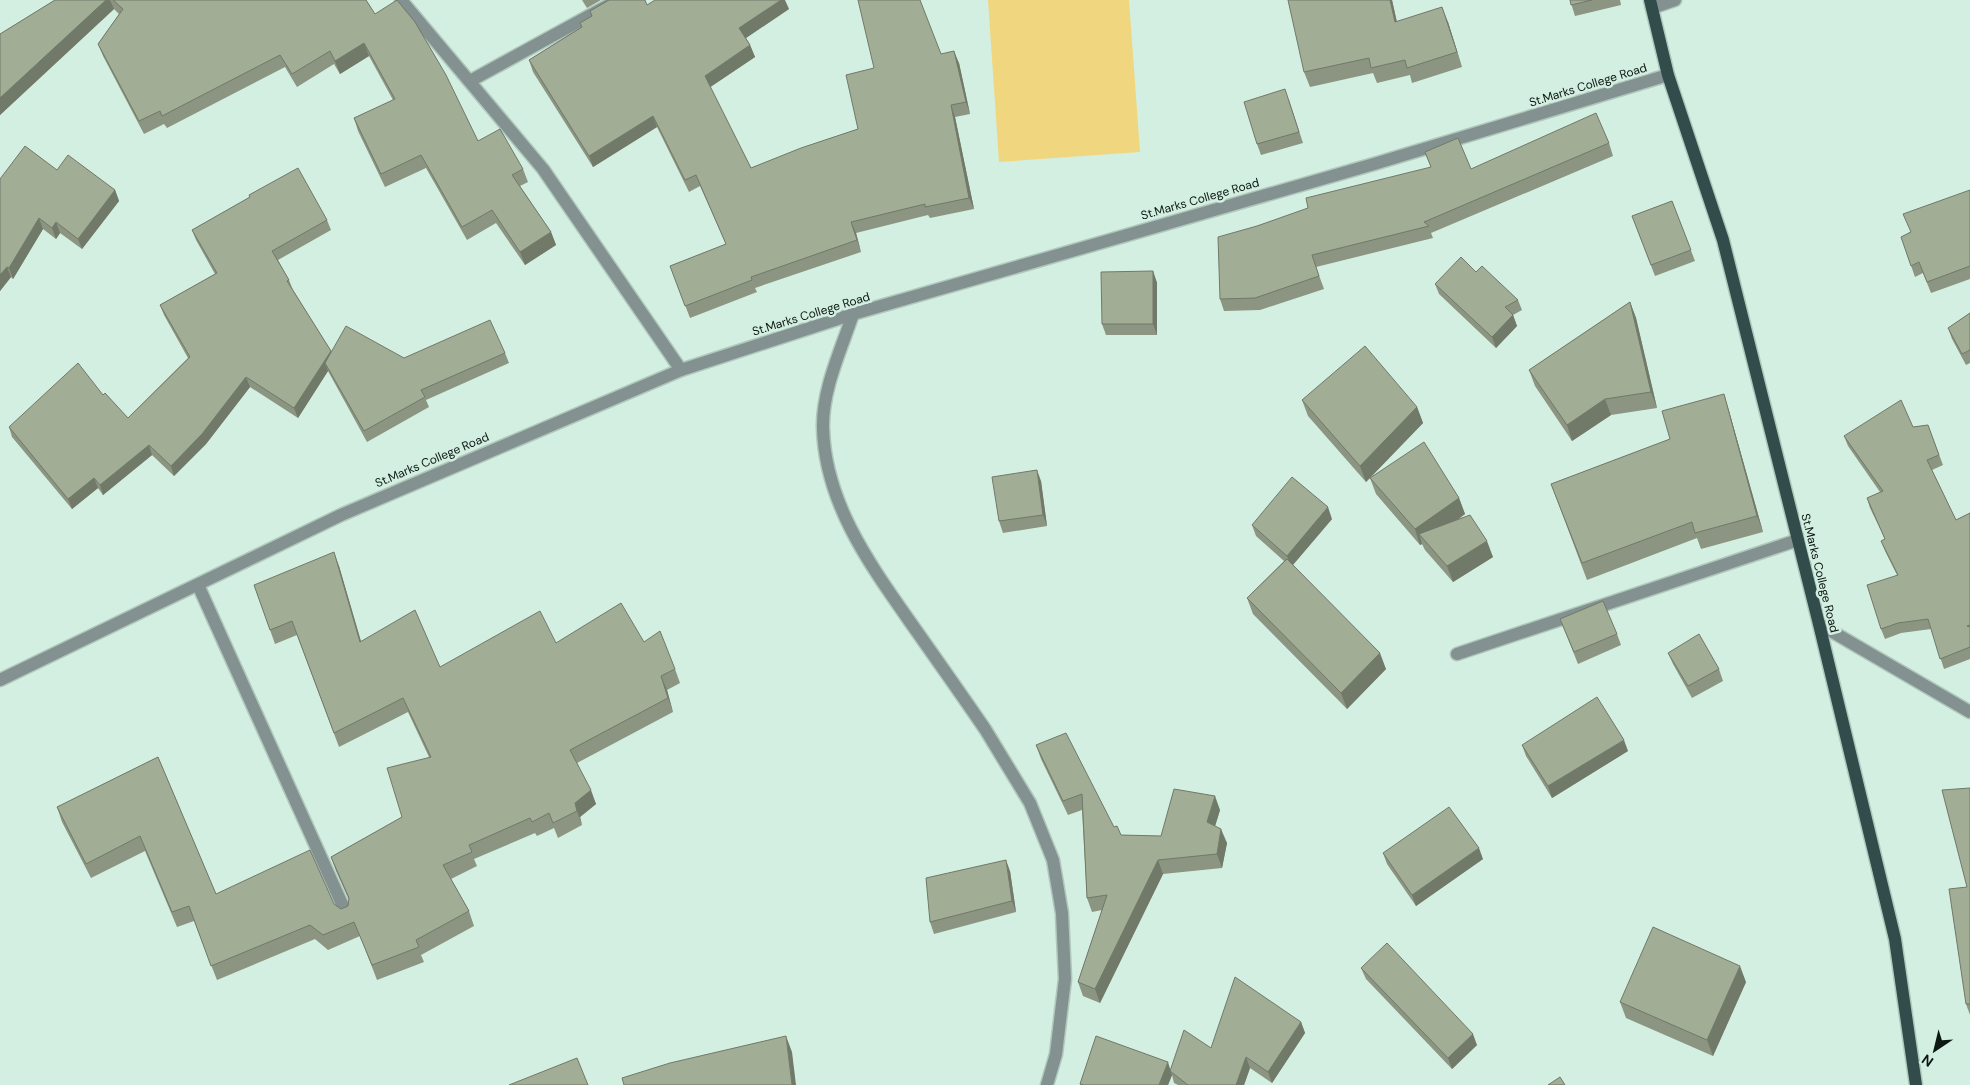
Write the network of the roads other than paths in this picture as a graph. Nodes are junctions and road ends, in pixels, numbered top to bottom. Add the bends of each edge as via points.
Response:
1 (402, 0) edge
2 (618, 0) edge
3 (1675, 0) edge
4 (1651, 4) edge
5 (1668, 75) junction
6 (470, 81) junction
7 (853, 314) junction
8 (681, 370) junction
9 (1798, 540) junction
10 (198, 584) junction
11 (1819, 624) junction
12 (1457, 654) dead end
13 (0, 680) edge
14 (1970, 712) edge
15 (347, 914) edge
16 (1047, 1085) edge
17 (1916, 1085) edge

1 - 6 street
2 - 6 street
3 - 4 street
4 - 5 main road, St.Marks College Road
5 - 7 street, St.Marks College Road via 1374,164
5 - 9 main road, St.Marks College Road via 1722,240
6 - 8 street via 543,169
7 - 8 street, St.Marks College Road
7 - 16 street via 826,394 823,428 828,468 841,509 867,560 994,743 1030,803 1053,860 1062,913 1065,979 1056,1054
8 - 10 street, St.Marks College Road via 350,511
9 - 11 main road, St.Marks College Road
9 - 12 street
10 - 13 street, St.Marks College Road
10 - 15 street
11 - 14 street
11 - 17 main road, St.Marks College Road via 1895,939

